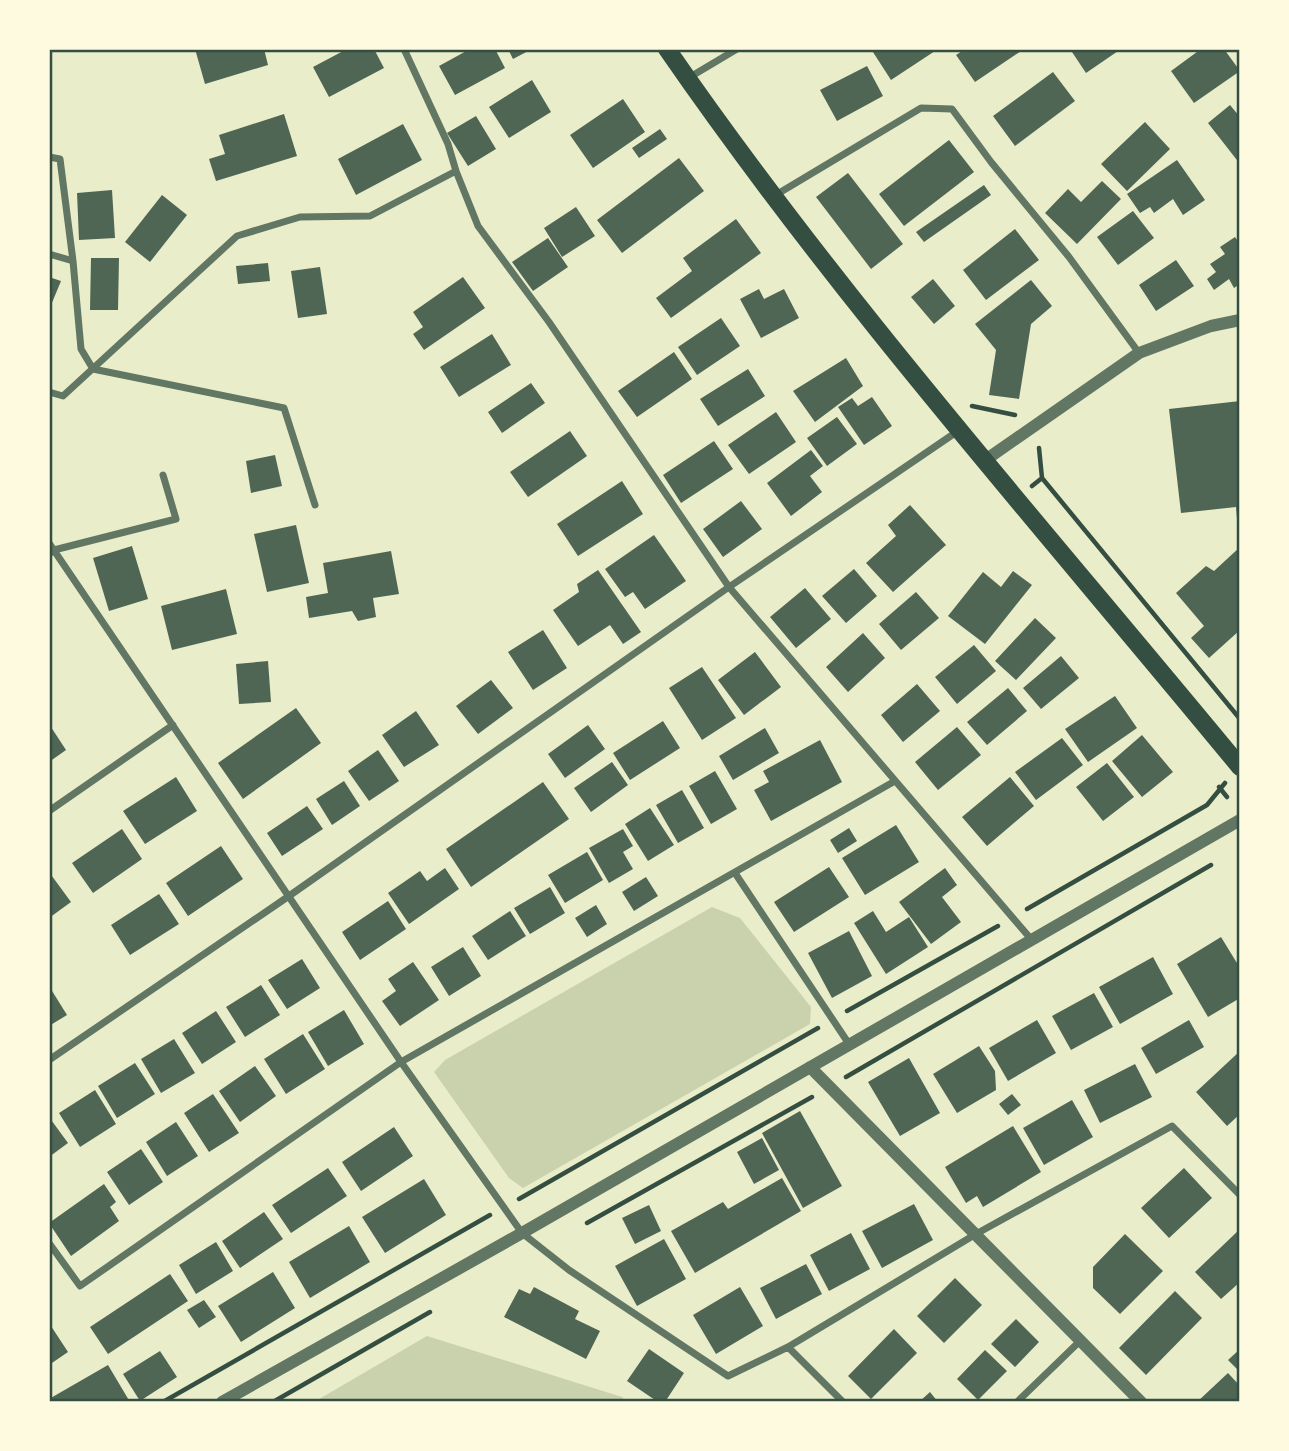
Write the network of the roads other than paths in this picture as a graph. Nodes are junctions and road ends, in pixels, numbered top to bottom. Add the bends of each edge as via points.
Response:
1 (404, 49) edge
2 (667, 49) edge
3 (737, 49) edge
4 (687, 79) junction
5 (49, 157) edge
6 (456, 171) junction
7 (774, 196) junction
8 (49, 254) edge
9 (72, 261) junction
10 (1240, 320) edge
11 (1139, 354) junction
12 (93, 369) junction
13 (49, 392) edge
14 (959, 431) junction
15 (985, 461) junction
16 (163, 475) dead end
17 (316, 505) dead end
18 (51, 549) edge
19 (729, 587) junction
20 (173, 725) junction
21 (1240, 767) edge
22 (895, 781) junction
23 (49, 811) edge
24 (1240, 820) edge
25 (735, 873) junction
26 (289, 896) junction
27 (1031, 939) junction
28 (849, 1044) junction
29 (49, 1060) edge
30 (401, 1062) junction
31 (810, 1066) junction
32 (1240, 1195) edge
33 (522, 1233) junction
34 (976, 1234) junction
35 (49, 1243) edge
36 (1080, 1341) junction
37 (788, 1347) junction
38 (222, 1402) edge
39 (843, 1402) edge
40 (1017, 1402) edge
41 (1141, 1402) edge

1 - 6 street
2 - 4 main road
3 - 4 street
4 - 7 main road
5 - 9 street via 60,159
6 - 12 street via 370,216 300,217 237,236
6 - 19 street via 478,226
7 - 11 street via 920,108 952,109
7 - 14 main road
8 - 9 street
9 - 12 street via 81,349
10 - 11 street via 1211,326
11 - 15 street
12 - 13 street via 63,396
12 - 17 street via 284,408
14 - 15 main road
14 - 19 street
15 - 21 main road
16 - 18 street via 176,519
18 - 20 street
19 - 22 street
19 - 26 street
20 - 23 street
20 - 26 street
22 - 25 street
22 - 27 street
24 - 27 street
25 - 28 street
25 - 30 street
26 - 29 street
26 - 30 street
27 - 28 street
28 - 31 street
30 - 33 street
30 - 35 street via 80,1286
31 - 33 street
31 - 34 street
32 - 34 street via 1172,1126
33 - 37 street via 569,1270 728,1376
33 - 38 street
34 - 36 street
34 - 37 street
36 - 40 street
36 - 41 street
37 - 39 street

